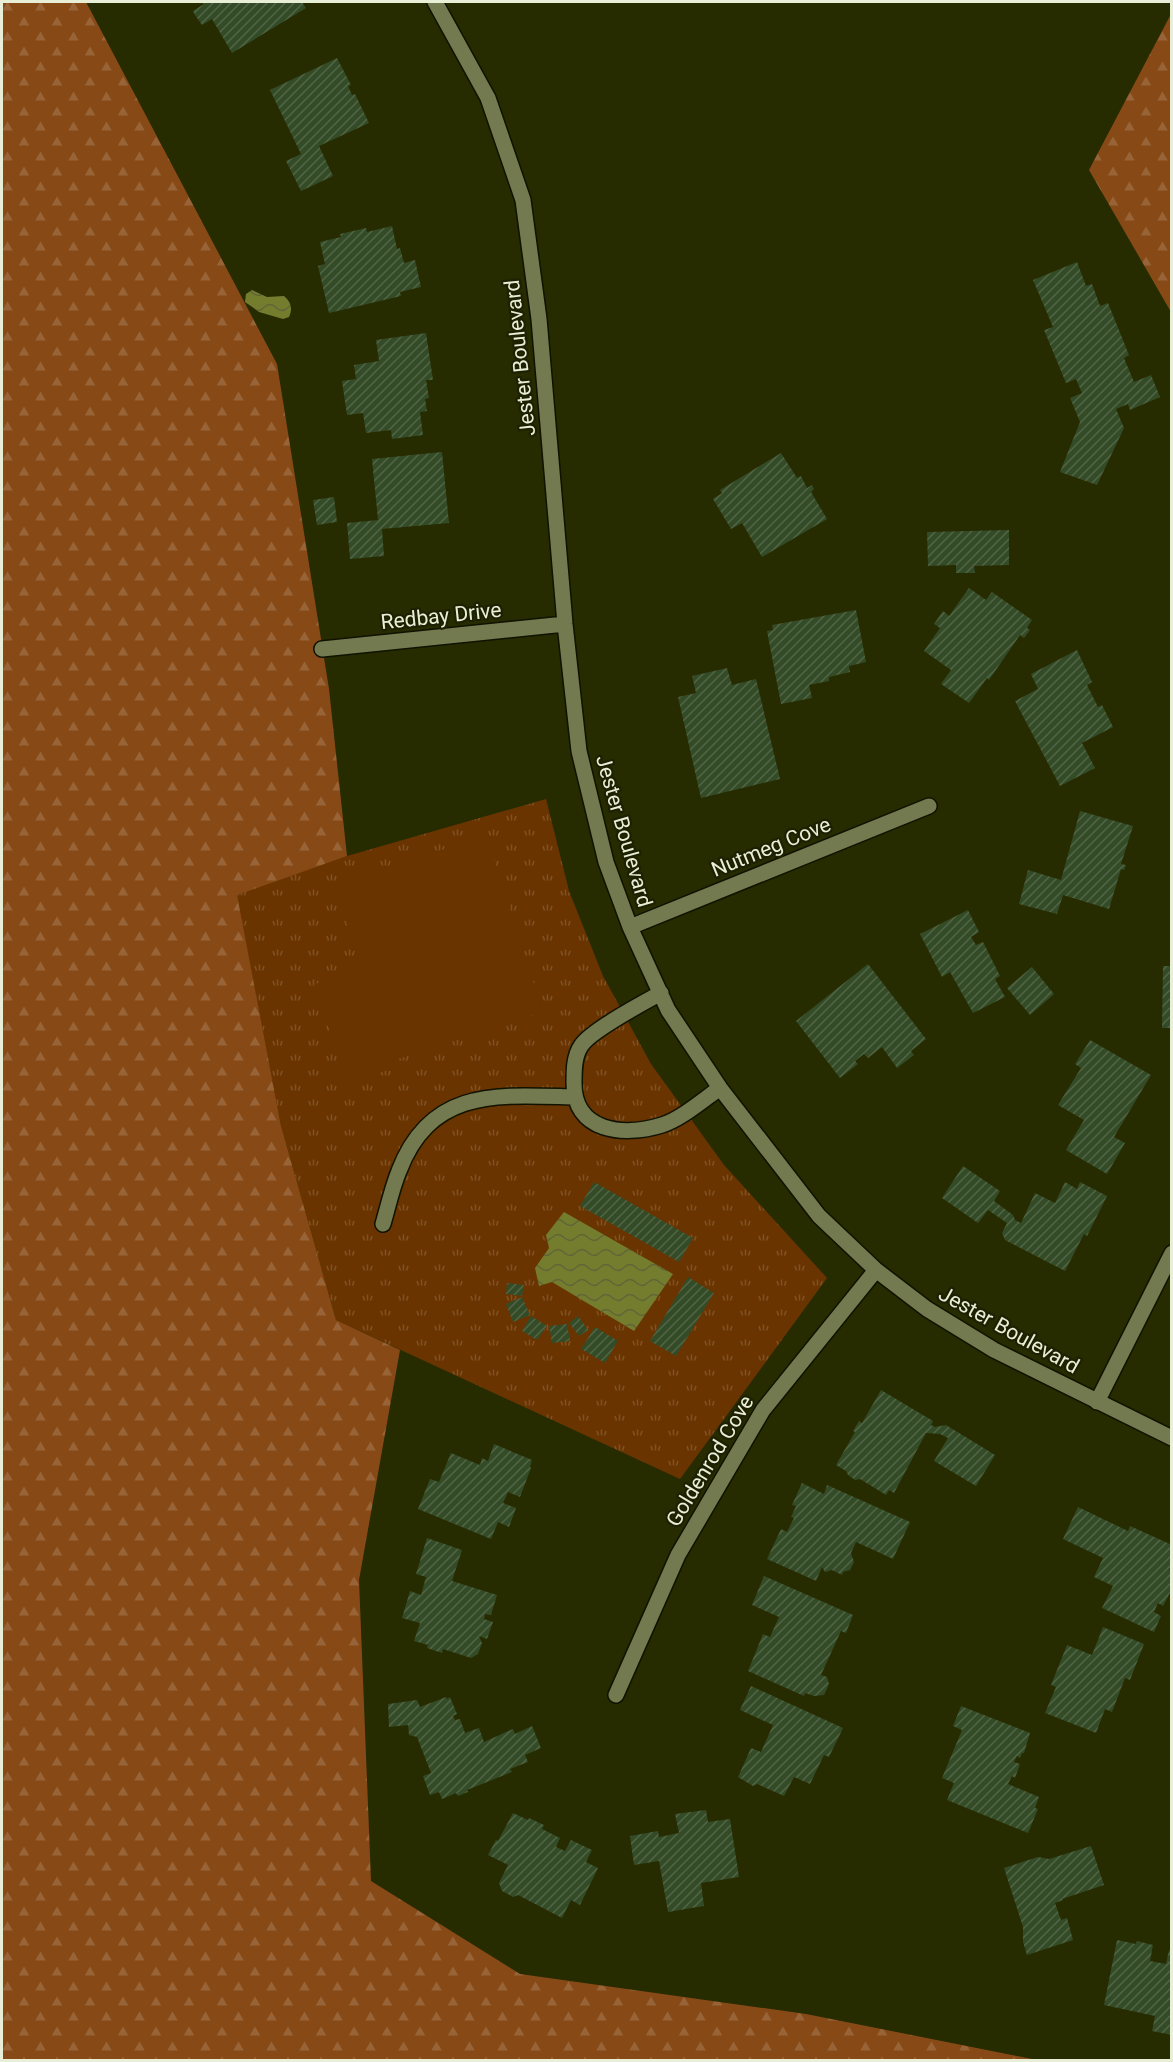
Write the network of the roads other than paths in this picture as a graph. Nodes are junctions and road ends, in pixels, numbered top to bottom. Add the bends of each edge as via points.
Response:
1 (435, 2) edge
2 (565, 624) junction
3 (322, 649) dead end
4 (929, 806) dead end
5 (630, 927) junction
6 (660, 993) junction
7 (720, 1088) junction
8 (574, 1097) junction
9 (383, 1224) dead end
10 (1172, 1253) edge
11 (876, 1270) junction
12 (1097, 1402) junction
13 (1172, 1438) edge
14 (616, 1695) dead end

1 - 2 street, Jester Boulevard via 488,98 523,200 539,319
2 - 3 street, Redbay Drive
2 - 5 street, Jester Boulevard via 579,750 606,862
4 - 5 street, Nutmeg Cove
5 - 6 street, Jester Boulevard
6 - 7 street, Jester Boulevard
6 - 8 street via 602,1028 581,1046 574,1065
7 - 8 street via 664,1125 631,1131 601,1128 583,1113
7 - 11 street, Jester Boulevard via 819,1216
8 - 9 street via 496,1096 456,1105 422,1128 399,1170
10 - 12 street
11 - 12 street, Jester Boulevard via 927,1309 994,1350
11 - 14 street, Goldenrod Cove via 763,1410 678,1556
12 - 13 street, Jester Boulevard

